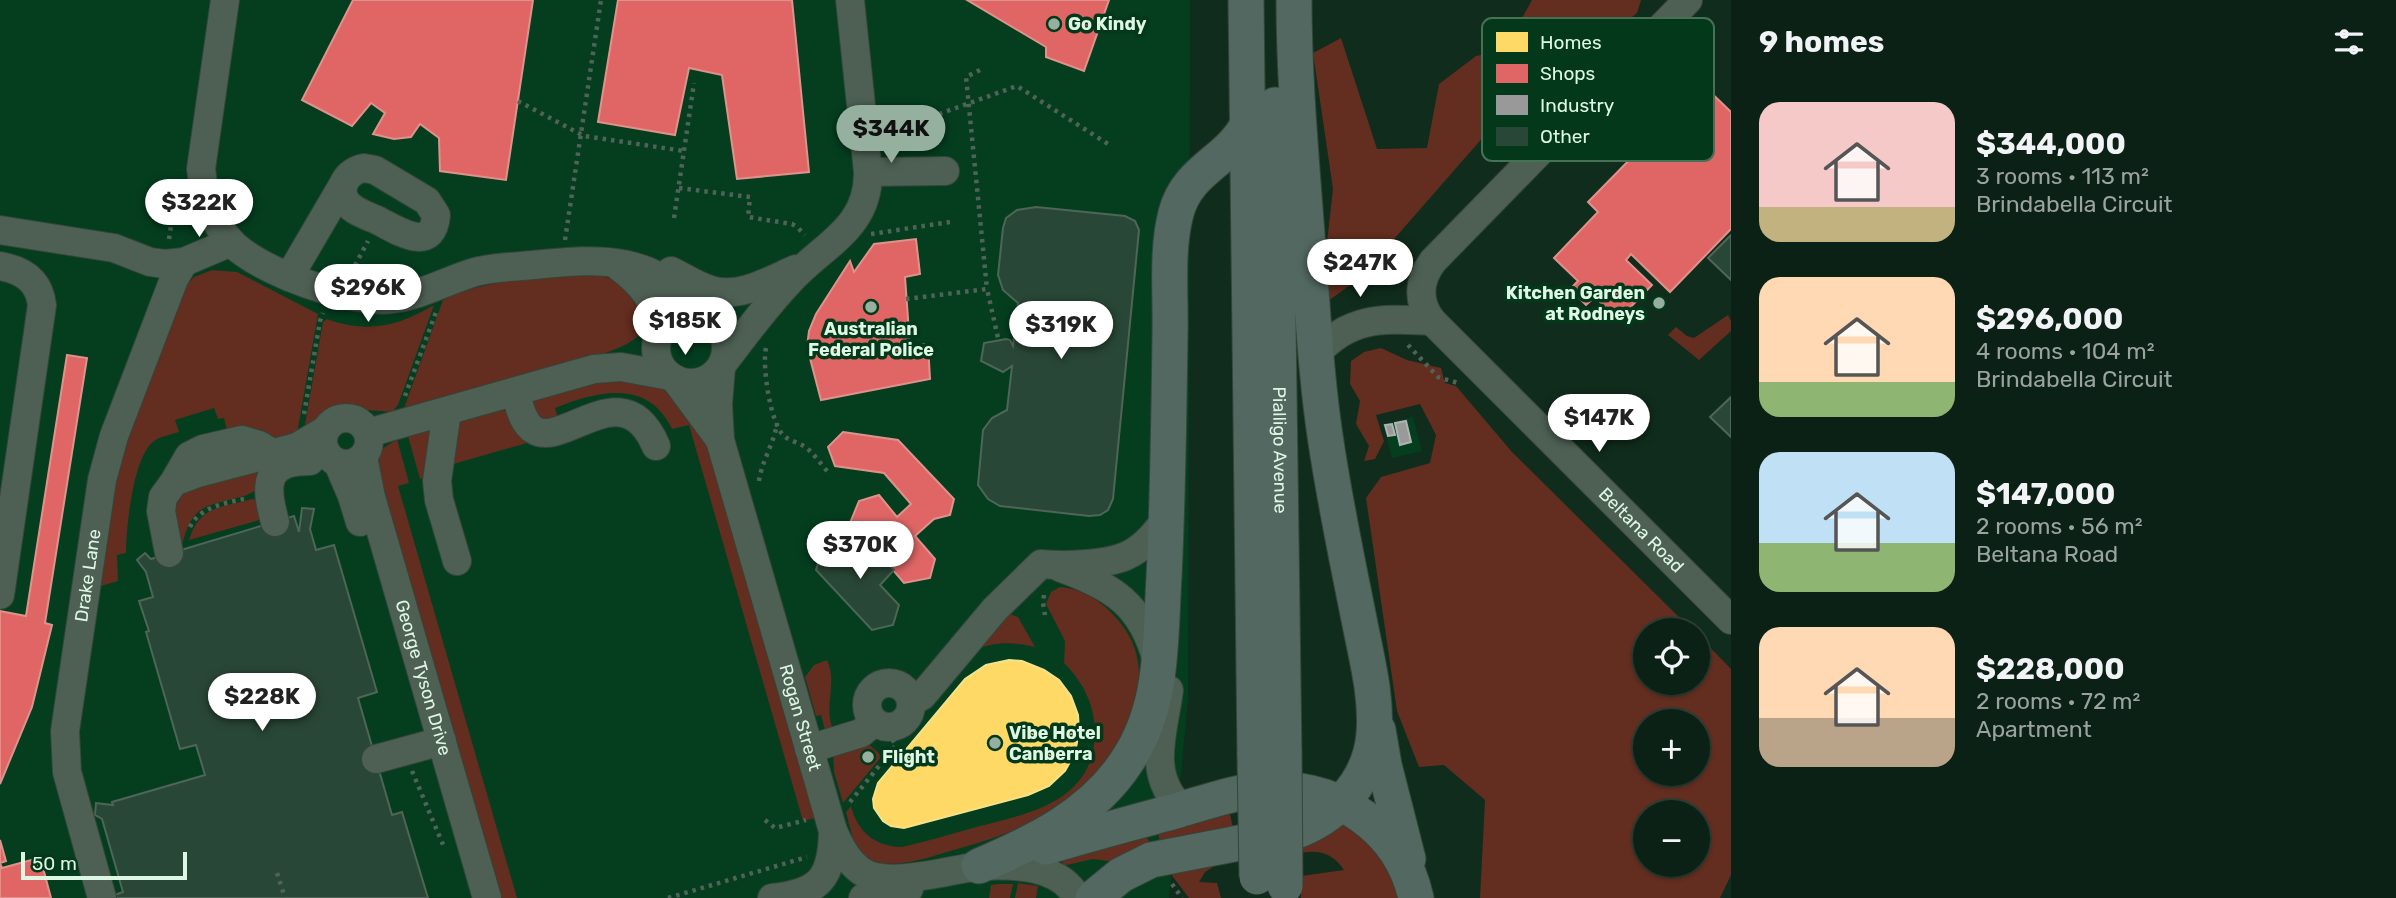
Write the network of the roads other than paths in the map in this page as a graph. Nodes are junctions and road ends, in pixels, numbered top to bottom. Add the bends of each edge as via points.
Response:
1 (225, 0) edge
2 (850, 0) edge
3 (1246, 0) edge
4 (1274, 0) edge
5 (1294, 0) edge
6 (1688, 0) edge
7 (1670, 18) edge
8 (1248, 124) junction
9 (1531, 161) edge
10 (945, 171) dead end
11 (867, 172) junction
12 (344, 183) junction
13 (0, 230) edge
14 (231, 242) junction
15 (610, 261) junction
16 (184, 262) junction
17 (800, 262) junction
18 (0, 266) edge
19 (289, 277) junction
20 (704, 315) junction
21 (1432, 321) junction
22 (659, 332) junction
23 (1316, 354) junction
24 (723, 364) junction
25 (594, 369) junction
26 (673, 378) junction
27 (514, 391) junction
28 (447, 411) junction
29 (314, 426) junction
30 (720, 440) junction
31 (656, 446) dead end
32 (359, 448) junction
33 (1167, 516) junction
34 (275, 522) dead end
35 (178, 545) road end
36 (457, 561) dead end
37 (1083, 563) junction
38 (1050, 578) junction
39 (1164, 578) junction
40 (0, 595) edge
41 (1731, 620) edge
42 (1159, 667) junction
43 (911, 702) junction
44 (1374, 709) junction
45 (880, 725) junction
46 (434, 743) junction
47 (809, 748) junction
48 (1269, 754) junction
49 (376, 759) dead end
50 (1342, 804) junction
51 (1183, 809) junction
52 (823, 824) junction
53 (979, 866) junction
54 (919, 887) junction
55 (1271, 890) edge
56 (1416, 894) edge
57 (102, 898) edge
58 (469, 898) edge
59 (487, 898) edge
60 (772, 898) edge
61 (863, 898) edge
62 (886, 898) edge
63 (1077, 898) edge
64 (1093, 898) edge

1 - 14 street via 201,169 204,195
2 - 11 street
3 - 8 main road, Pialligo Avenue
4 - 48 main road, Pialligo Avenue
5 - 23 main road via 1294,69
6 - 7 street
8 - 33 main road via 1232,148 1198,175 1175,216
8 - 48 main road, Pialligo Avenue
9 - 21 street via 1433,261 1421,292 1422,307
10 - 11 street
11 - 17 street via 866,194 858,215 843,233
12 - 12 street via 343,195 350,206 378,221 417,238 432,230 436,215 427,201 371,169 352,172
12 - 19 street
13 - 16 street via 114,248 157,263
14 - 16 street
14 - 19 street
15 - 17 street via 662,267 708,290 727,292 749,289
15 - 19 street via 482,270 446,282 409,310 370,318 331,308
15 - 20 street via 660,276
15 - 22 street via 641,285 656,308
16 - 57 street, Drake Lane via 111,446 102,480 68,707 66,772
17 - 20 street via 751,306 721,316
17 - 24 street via 760,341
18 - 40 street via 30,279 43,305
20 - 22 street via 678,315
20 - 24 street via 724,335
21 - 23 street via 1359,324 1332,338
21 - 41 street, Beltana Road
22 - 25 street
22 - 26 street via 657,358
23 - 44 main road via 1326,443
24 - 26 street via 698,383
24 - 30 street, Rogan Street
25 - 26 street via 621,367
25 - 27 street
26 - 30 street, Rogan Street
27 - 28 street
27 - 31 street via 525,421 538,432 555,432 588,418 620,413 643,424
28 - 32 street
28 - 36 street via 437,481
29 - 32 street, George Tyson Drive via 325,451
29 - 32 street via 343,418 358,421
29 - 35 street via 300,446 174,482 161,504 162,523
30 - 47 street, Rogan Street
32 - 34 street via 277,470 267,490
32 - 46 street, George Tyson Drive via 352,496
33 - 37 street via 1155,534 1128,555
33 - 39 main road
37 - 38 street
37 - 39 street via 1148,570
38 - 42 street via 1097,581 1126,601 1147,629
38 - 43 street via 1041,564 1002,600 922,696
39 - 42 main road
39 - 51 street via 1175,601 1159,763 1165,787
42 - 53 main road via 1148,720 1128,761 1110,783 1046,835
43 - 45 street via 906,720 896,727
43 - 45 street via 898,685 879,685 866,701 867,711
44 - 50 main road via 1368,760
44 - 56 main road
45 - 47 street
46 - 49 street
46 - 58 street, George Tyson Drive
46 - 59 street, George Tyson Drive
47 - 52 street, Rogan Street
48 - 55 main road, Pialligo Avenue, bridge
50 - 51 main road via 1315,793 1270,789
50 - 56 main road via 1385,835
50 - 64 main road via 1291,833 1141,864
51 - 53 main road
52 - 53 street, Rogan Street via 849,860 873,877 898,878
52 - 60 street via 831,858 823,877 806,892
53 - 54 street
53 - 63 street via 1041,871 1062,879
54 - 61 street
54 - 62 street

